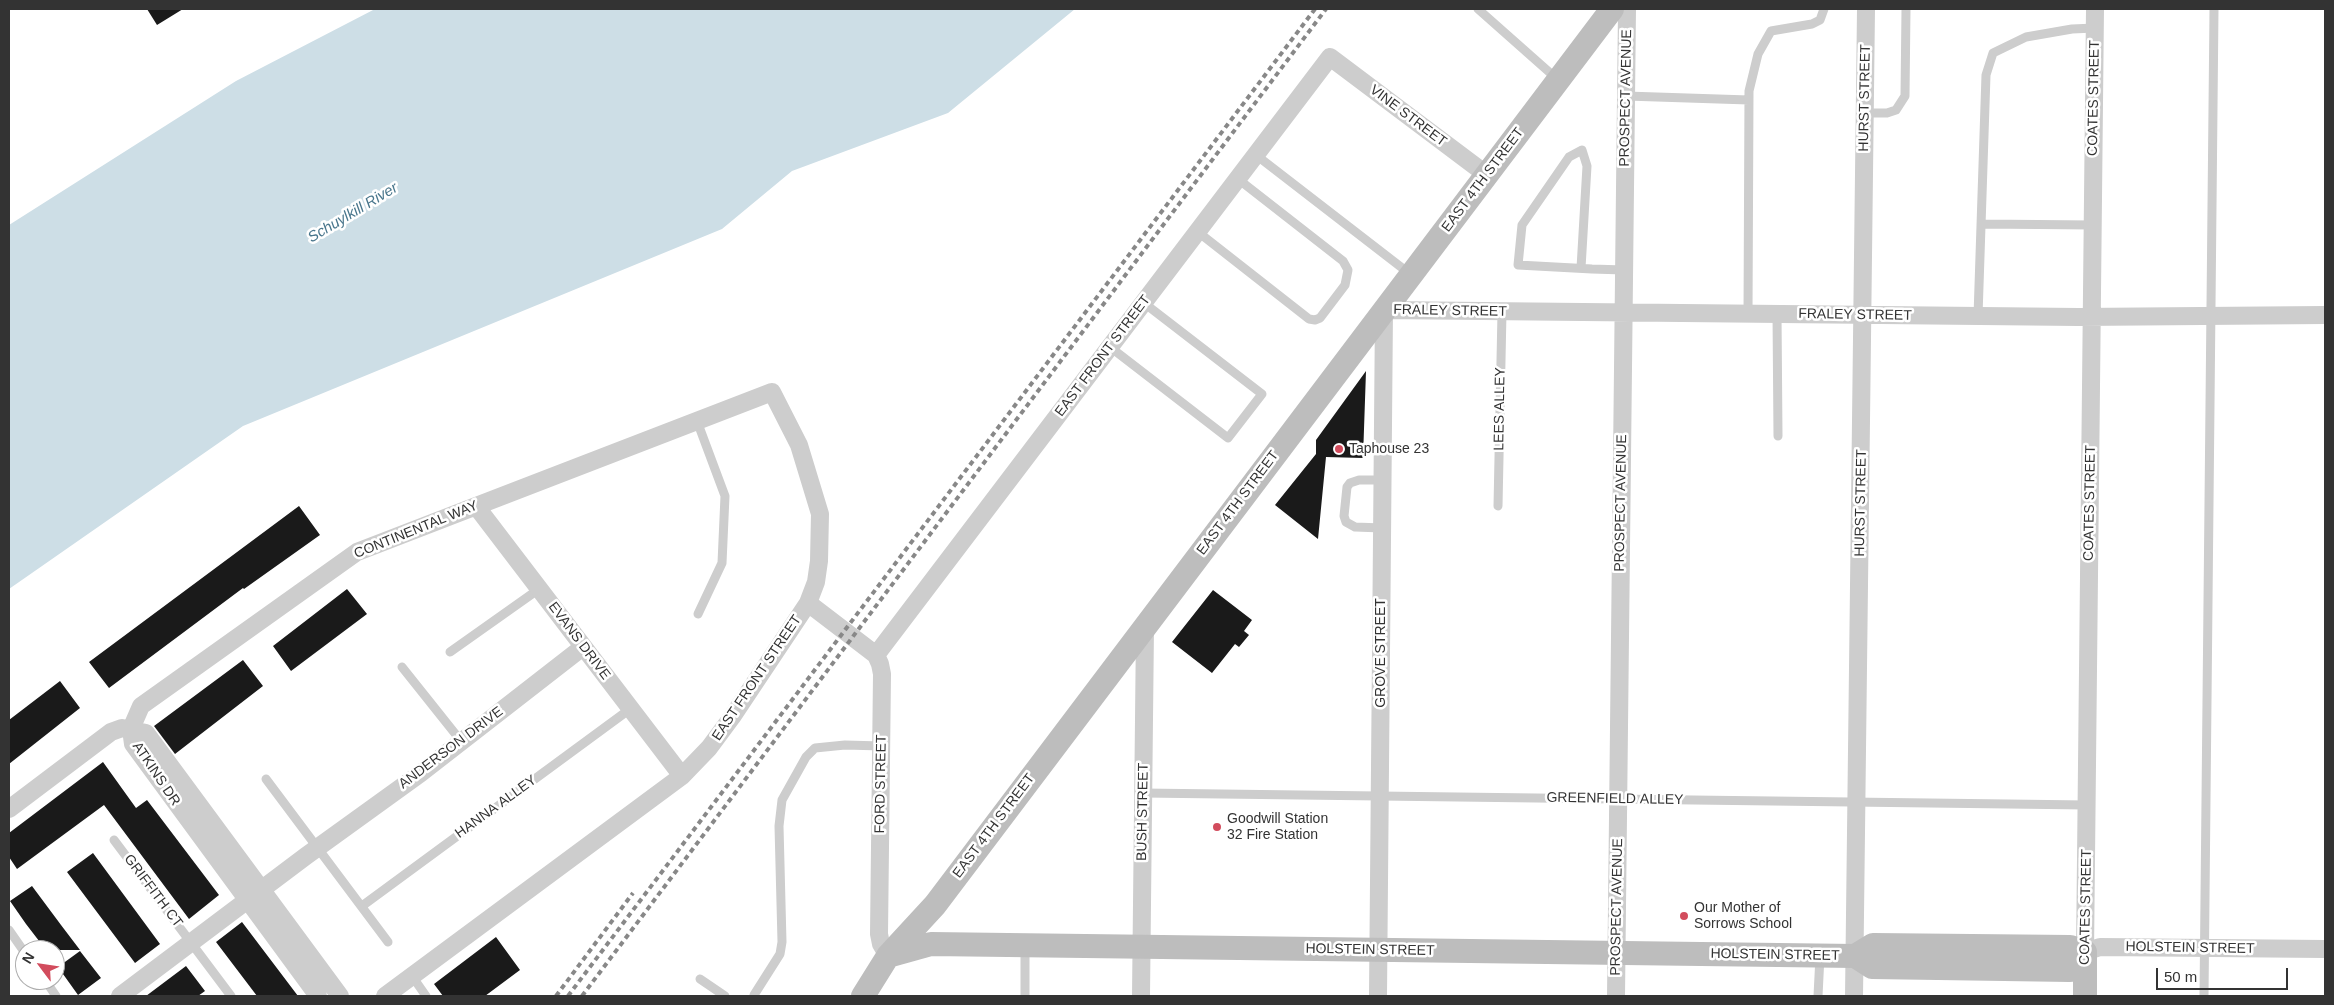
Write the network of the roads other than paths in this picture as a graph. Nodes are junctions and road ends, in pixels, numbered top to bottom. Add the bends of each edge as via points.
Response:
1 (1478, 9) edge
2 (1612, 9) edge
3 (1627, 9) edge
4 (1824, 9) edge
5 (1866, 9) edge
6 (1906, 9) edge
7 (2095, 9) edge
8 (2214, 9) edge
9 (2095, 28) junction
10 (1330, 57) joint
11 (1559, 81) junction
12 (1626, 96) junction
13 (1749, 100) junction
14 (1865, 112) junction
15 (1256, 155) junction
16 (1487, 175) junction
17 (1238, 179) junction
18 (1982, 224) junction
19 (2093, 225) junction
20 (1198, 232) junction
21 (1581, 268) junction
22 (1624, 270) junction
23 (1411, 275) junction
24 (1144, 303) junction
25 (1384, 310) junction
26 (1502, 312) junction
27 (1624, 313) junction
28 (1748, 314) junction
29 (1778, 314) junction
30 (1863, 315) junction
31 (2325, 315) edge
32 (1978, 316) junction
33 (2092, 316) junction
34 (2211, 316) junction
35 (1110, 347) junction
36 (772, 392) joint
37 (697, 421) junction
38 (1778, 436) dead end
39 (1383, 480) junction
40 (476, 506) junction
41 (1498, 506) dead end
42 (1382, 528) junction
43 (539, 589) junction
44 (808, 603) junction
45 (698, 614) dead end
46 (1145, 627) junction
47 (583, 647) junction
48 (450, 652) dead end
49 (876, 655) junction
50 (402, 667) dead end
51 (630, 709) junction
52 (131, 729) junction
53 (461, 741) junction
54 (882, 746) junction
55 (682, 776) junction
56 (266, 780) dead end
57 (1143, 793) junction
58 (1380, 796) junction
59 (1618, 799) junction
60 (1857, 802) junction
61 (2087, 805) junction
62 (9, 809) edge
63 (114, 840) dead end
64 (318, 847) junction
65 (262, 890) junction
66 (247, 900) junction
67 (362, 906) junction
68 (192, 942) junction
69 (388, 942) dead end
70 (1025, 945) junction
71 (1141, 947) junction
72 (2204, 948) junction
73 (2325, 949) edge
74 (1379, 950) junction
75 (2085, 952) junction
76 (1616, 953) junction
77 (1820, 955) junction
78 (888, 956) junction
79 (1855, 956) junction
80 (412, 976) junction
81 (700, 979) dead end
82 (754, 995) dead end
83 (120, 996) edge
84 (231, 996) edge
85 (318, 996) edge
86 (340, 996) edge
87 (385, 996) edge
88 (426, 996) edge
89 (725, 996) edge
90 (863, 996) edge
91 (882, 996) edge
92 (1024, 996) edge
93 (1141, 996) edge
94 (1378, 996) edge
95 (1616, 996) edge
96 (1818, 996) edge
97 (1854, 996) edge
98 (2085, 996) edge
99 (2204, 996) edge

1 - 11 lane
2 - 11 street, EAST 4TH STREET
3 - 12 street, PROSPECT AVENUE
4 - 13 lane via 1820,20 1812,24 1771,31 1758,54
5 - 14 street, HURST STREET
6 - 14 lane via 1905,96 1896,110
7 - 9 street, COATES STREET
8 - 34 lane
9 - 18 lane via 2026,37 1993,54 1986,75
9 - 19 street, COATES STREET
10 - 15 street, EAST FRONT STREET
10 - 16 street, VINE STREET
11 - 16 street, EAST 4TH STREET
12 - 13 lane
12 - 22 street, PROSPECT AVENUE
13 - 28 lane
14 - 30 street, HURST STREET
15 - 17 street, EAST FRONT STREET
15 - 23 lane
16 - 23 street, EAST 4TH STREET
17 - 20 street, EAST FRONT STREET
17 - 20 lane via 1342,261 1348,270 1348,278 1340,292 1320,318 1309,319
18 - 19 lane
18 - 32 lane
19 - 33 street, COATES STREET
20 - 24 street, EAST FRONT STREET
21 - 21 lane via 1518,265 1522,225 1568,157 1582,150 1587,166
21 - 22 lane
22 - 27 street, PROSPECT AVENUE
23 - 25 street, EAST 4TH STREET
24 - 35 street, EAST FRONT STREET
24 - 35 lane via 1262,394 1228,438
25 - 26 street, FRALEY STREET
25 - 39 street, GROVE STREET
25 - 46 street, EAST 4TH STREET
26 - 27 street, FRALEY STREET
26 - 41 lane, LEES ALLEY
27 - 28 street, FRALEY STREET
27 - 59 street, PROSPECT AVENUE
28 - 29 street, FRALEY STREET
29 - 30 street, FRALEY STREET
29 - 38 lane
30 - 32 street, FRALEY STREET
30 - 60 street, HURST STREET
31 - 34 street, FRALEY STREET
32 - 33 street, FRALEY STREET
33 - 34 street, FRALEY STREET
33 - 61 street, COATES STREET
34 - 72 lane
35 - 49 street, EAST FRONT STREET
36 - 37 street, CONTINENTAL WAY
36 - 44 street, EAST FRONT STREET via 799,445 820,514 819,561
37 - 40 street, CONTINENTAL WAY
37 - 45 lane via 725,496 722,562
39 - 42 street, GROVE STREET
39 - 42 lane via 1350,483 1344,516 1346,522 1355,528
40 - 43 street, EVANS DRIVE
40 - 52 street, CONTINENTAL WAY via 356,552 142,706
42 - 58 street, GROVE STREET
43 - 47 street, EVANS DRIVE
43 - 48 lane
44 - 49 street
44 - 55 street, EAST FRONT STREET via 732,717
46 - 57 street, BUSH STREET
46 - 78 street, EAST 4TH STREET via 935,905
47 - 51 street, EVANS DRIVE
47 - 53 street, ANDERSON DRIVE
49 - 54 street, FORD STREET via 882,674
50 - 53 lane
51 - 55 street, EVANS DRIVE
51 - 67 lane, HANNA ALLEY
52 - 62 street via 111,732
52 - 65 street, ATKINS DR via 146,733
52 - 66 street, ATKINS DR via 133,744
53 - 64 street, ANDERSON DRIVE
54 - 78 street, FORD STREET via 879,934
54 - 82 lane via 815,748 806,757 782,800 779,826 782,942 780,954
55 - 80 street, EAST FRONT STREET
56 - 64 lane
57 - 58 lane, GREENFIELD ALLEY
57 - 71 street, BUSH STREET
58 - 59 lane, GREENFIELD ALLEY
58 - 74 street, GROVE STREET
59 - 60 lane, GREENFIELD ALLEY
59 - 76 street, PROSPECT AVENUE
60 - 61 lane, GREENFIELD ALLEY
60 - 79 street, HURST STREET
61 - 75 street, COATES STREET
63 - 68 lane, GRIFFITH CT
64 - 65 street, ANDERSON DRIVE
64 - 67 lane
65 - 66 street
65 - 86 street, ATKINS DR
66 - 68 street
66 - 85 street, ATKINS DR
67 - 69 lane
68 - 83 street
68 - 84 lane, GRIFFITH CT
70 - 71 street, HOLSTEIN STREET
70 - 78 street, HOLSTEIN STREET via 931,944
70 - 92 lane
71 - 74 street, HOLSTEIN STREET
71 - 93 street, BUSH STREET
72 - 73 street, HOLSTEIN STREET
72 - 75 street, HOLSTEIN STREET via 2100,947
72 - 99 lane
74 - 76 street, HOLSTEIN STREET
74 - 94 street, GROVE STREET
75 - 79 street, HOLSTEIN STREET via 2070,947 1873,945
75 - 98 street, COATES STREET
76 - 77 street, HOLSTEIN STREET
76 - 95 street, PROSPECT AVENUE
77 - 79 street, HOLSTEIN STREET
77 - 96 lane
78 - 90 street, EAST 4TH STREET
78 - 91 street, FORD STREET
79 - 97 street, HURST STREET
80 - 87 street, EAST FRONT STREET
80 - 88 lane
81 - 89 lane

